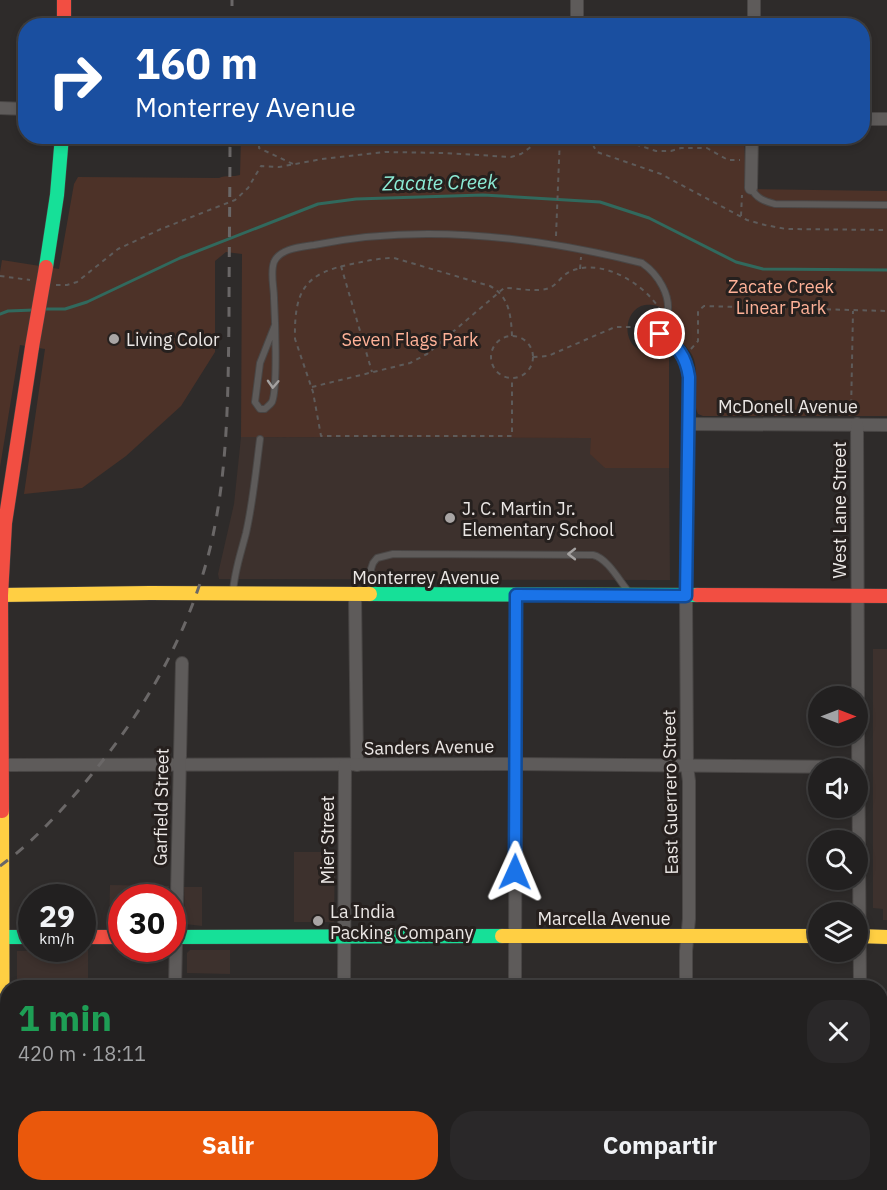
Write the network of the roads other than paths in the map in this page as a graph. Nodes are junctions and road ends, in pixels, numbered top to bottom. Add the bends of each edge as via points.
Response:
1 (64, 0) edge
2 (578, 0) edge
3 (754, 0) edge
4 (64, 18) edge
5 (577, 18) edge
6 (754, 18) edge
7 (0, 108) edge
8 (18, 109) edge
9 (870, 119) edge
10 (887, 119) edge
11 (61, 144) edge
12 (751, 144) edge
13 (747, 190) joint
14 (887, 205) edge
15 (275, 325) junction
16 (655, 331) joint
17 (854, 419) junction
18 (688, 424) junction
19 (887, 424) edge
20 (260, 439) dead end
21 (233, 594) junction
22 (0, 595) edge
23 (355, 595) junction
24 (372, 595) junction
25 (516, 595) junction
26 (633, 596) junction
27 (686, 596) junction
28 (857, 596) junction
29 (887, 596) edge
30 (182, 663) dead end
31 (858, 686) edge
32 (516, 764) junction
33 (1, 765) edge
34 (180, 765) junction
35 (351, 765) junction
36 (687, 766) junction
37 (808, 767) edge
38 (858, 818) edge
39 (176, 884) edge
40 (859, 902) edge
41 (687, 935) junction
42 (514, 936) junction
43 (808, 936) edge
44 (868, 936) edge
45 (2, 937) edge
46 (18, 937) edge
47 (186, 937) edge
48 (344, 937) junction
49 (887, 937) edge
50 (174, 962) edge
51 (860, 962) edge
52 (3, 980) edge
53 (175, 980) edge
54 (344, 980) edge
55 (514, 980) edge
56 (686, 980) edge
57 (860, 980) edge

1 - 4 street
2 - 5 street
3 - 6 street
7 - 8 street
9 - 10 street
11 - 22 street, bridge via 57,195 5,523
12 - 13 street
13 - 14 lane via 775,204
15 -> 15 lane via 272,402 260,408 255,402 260,363
15 - 16 lane via 274,262 286,250 371,236 473,236 523,239 642,264 661,283 667,302 668,315
16 - 18 street, East Guerrero Street via 683,354 687,364
17 - 18 street, McDonell Avenue
17 - 19 street, McDonell Avenue
17 - 28 street, West Lane Street
18 - 27 street, East Guerrero Street
20 - 21 lane
21 - 22 street, Monterrey Avenue
21 - 23 street, Monterrey Avenue
22 - 33 street
23 - 24 street, Monterrey Avenue
23 - 35 street, Mier Street
24 - 25 street, Monterrey Avenue
26 -> 24 lane via 598,556 584,554 384,555 373,563
25 - 26 street, Monterrey Avenue
25 - 32 street
26 - 27 street, Monterrey Avenue
27 - 28 street, Monterrey Avenue
27 - 36 street, East Guerrero Street
28 - 29 street, Monterrey Avenue
28 - 31 street, West Lane Street
30 - 34 street, Garfield Street
32 - 35 street, Sanders Avenue
32 - 36 street, Sanders Avenue
32 - 42 street
33 - 34 street, Sanders Avenue
33 - 45 street
34 - 35 street, Sanders Avenue
34 - 39 street, Garfield Street
35 - 48 street, Mier Street
36 - 37 street, Sanders Avenue
36 - 41 street, East Guerrero Street
38 - 40 street
41 - 42 street, Marcella Avenue
41 - 43 street, Marcella Avenue
41 - 56 street, East Guerrero Street
42 - 48 street, Marcella Avenue
42 - 55 street
44 - 49 street
45 - 46 street
45 - 52 street
47 - 48 street, Marcella Avenue
48 - 54 street, Mier Street
50 - 53 street, Garfield Street
51 - 57 street

